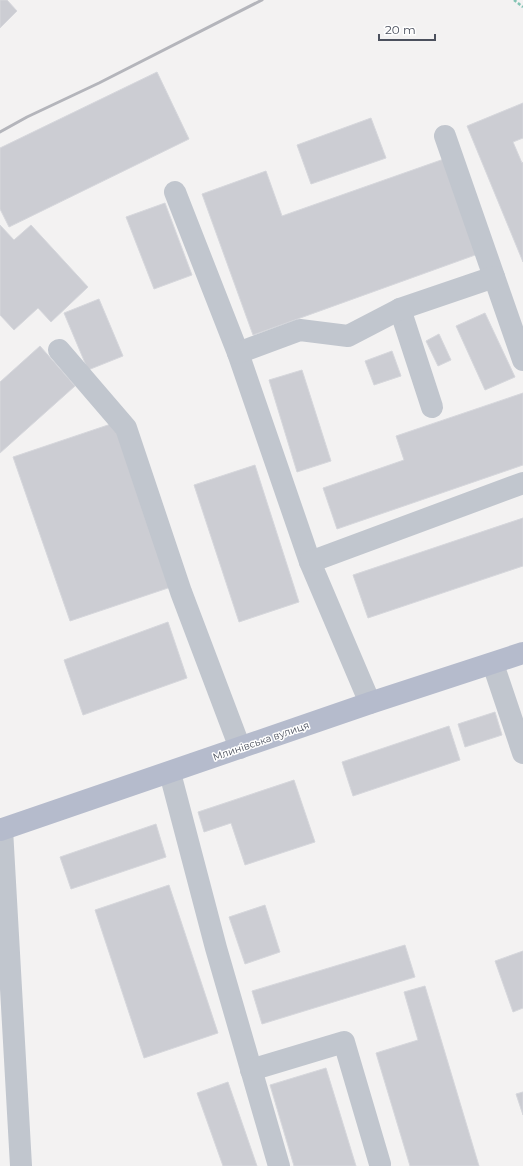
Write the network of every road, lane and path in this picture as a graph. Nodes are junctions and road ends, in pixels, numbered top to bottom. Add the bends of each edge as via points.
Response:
1 (514, 0) edge
2 (523, 7) edge
3 (445, 136) dead end
4 (175, 192) dead end
5 (494, 277) junction
6 (400, 309) junction
7 (59, 350) dead end
8 (238, 353) junction
9 (523, 360) edge
10 (432, 407) dead end
11 (523, 483) edge
12 (310, 562) junction
13 (523, 653) edge
14 (493, 664) junction
15 (370, 704) junction
16 (240, 748) junction
17 (523, 753) edge
18 (170, 773) junction
19 (1, 830) edge
20 (252, 1070) junction
21 (380, 1164) dead end
22 (21, 1166) edge
23 (279, 1166) edge

1 - 2 path
3 - 5 lane
4 - 8 lane
5 - 6 lane
5 - 9 lane
6 - 8 lane via 348,336 300,330
6 - 10 lane
7 - 16 lane via 126,428 181,592
8 - 12 lane
11 - 12 lane
12 - 15 lane
13 - 14 main road, Млинівська вулиця
14 - 15 main road, Млинівська вулиця
14 - 17 lane
15 - 16 main road, Млинівська вулиця
16 - 18 main road, Млинівська вулиця
18 - 19 main road, Млинівська вулиця
18 - 20 lane via 216,948
19 - 22 lane
20 - 21 lane via 344,1042
20 - 23 lane

